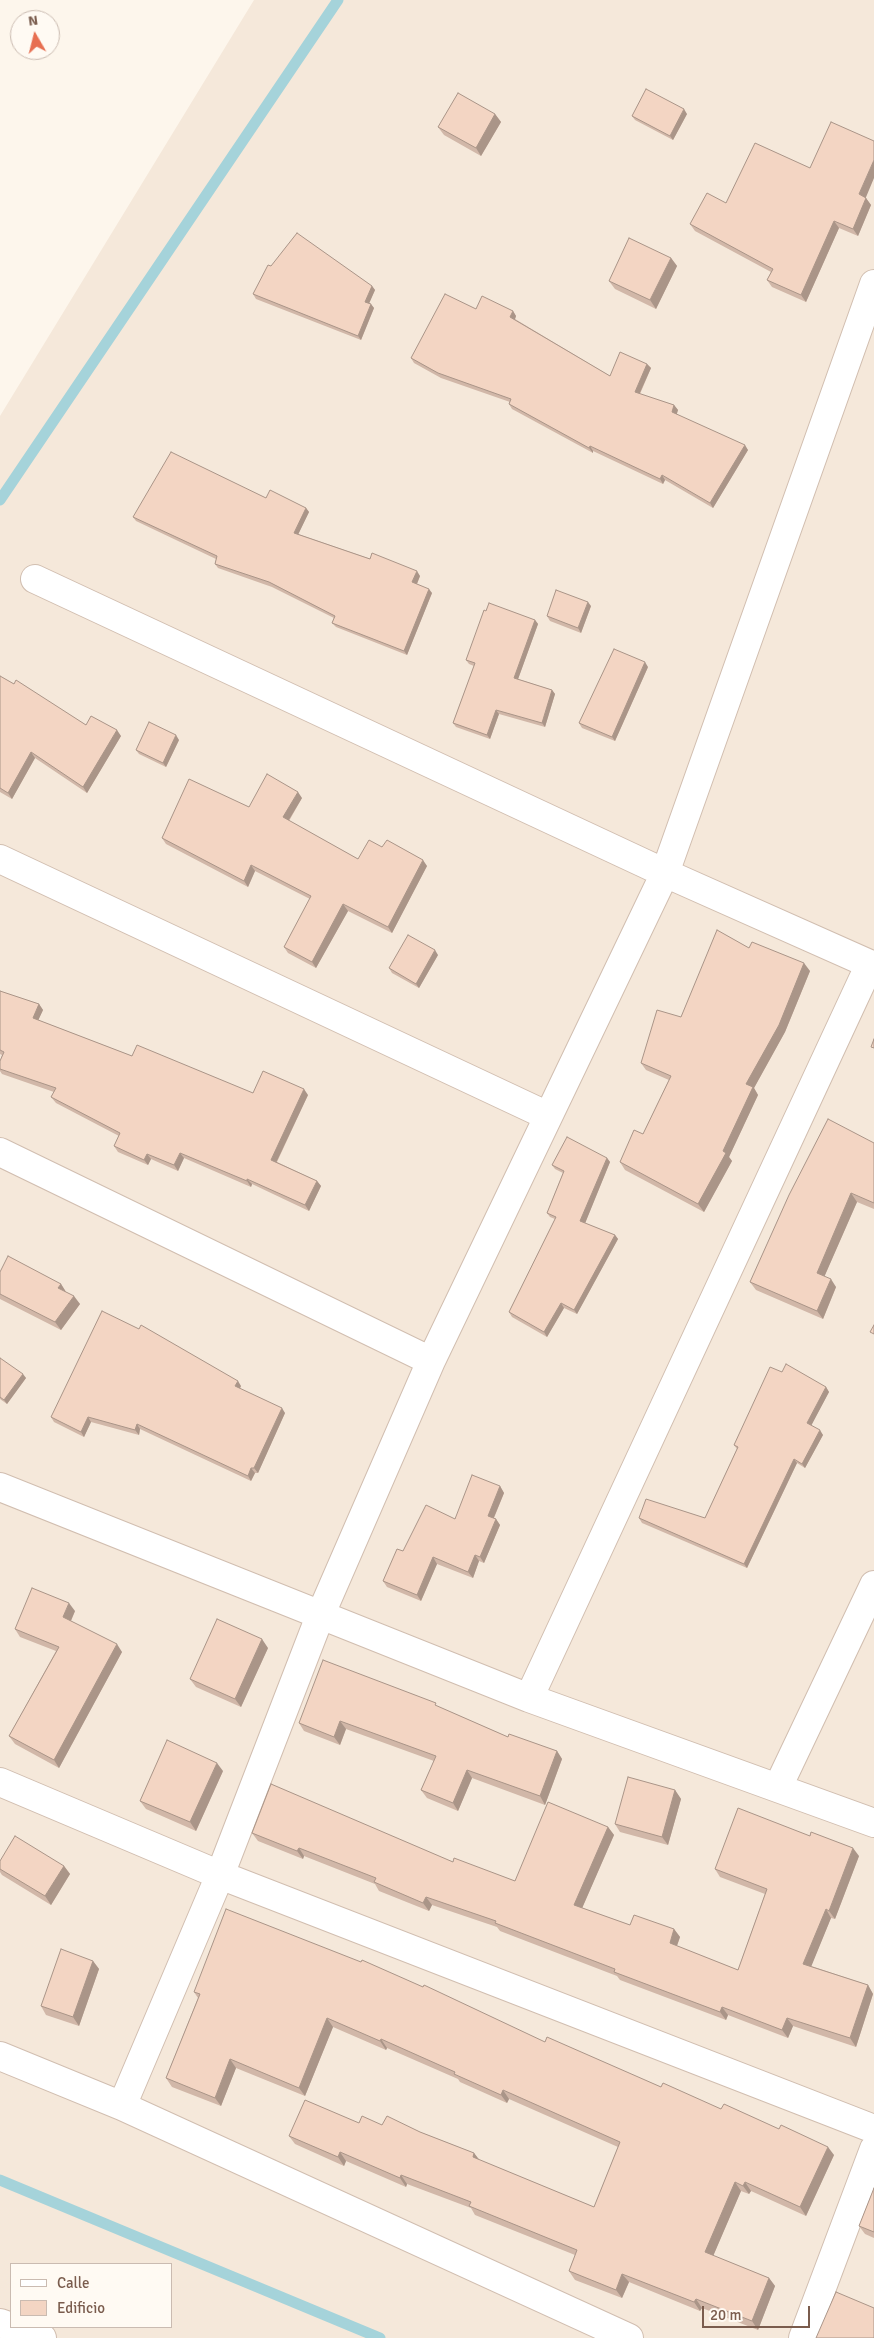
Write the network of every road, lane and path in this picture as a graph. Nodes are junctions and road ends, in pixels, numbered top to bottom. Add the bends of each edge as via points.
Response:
1 (874, 284) edge
2 (35, 578) dead end
3 (0, 859) edge
4 (665, 873) junction
5 (872, 965) edge
6 (548, 1116) junction
7 (0, 1152) edge
8 (431, 1361) junction
9 (0, 1487) edge
10 (874, 1585) edge
11 (320, 1616) junction
12 (529, 1698) junction
13 (0, 1782) edge
14 (778, 1787) junction
15 (874, 1823) edge
16 (220, 1875) junction
17 (0, 2056) edge
18 (122, 2106) junction
19 (874, 2129) edge
20 (874, 2149) edge
21 (14, 2328) edge
22 (42, 2338) edge
23 (629, 2338) edge
24 (803, 2338) edge

1 - 4 street
2 - 4 street
3 - 6 street
4 - 5 street
4 - 6 street
5 - 12 street
6 - 8 street
7 - 8 street
8 - 11 street
9 - 11 street
10 - 14 street
11 - 12 street
11 - 16 street
12 - 14 street
13 - 16 street
14 - 15 street
16 - 18 street
16 - 19 street
17 - 18 street
18 - 23 street
20 - 24 street
21 - 22 street

